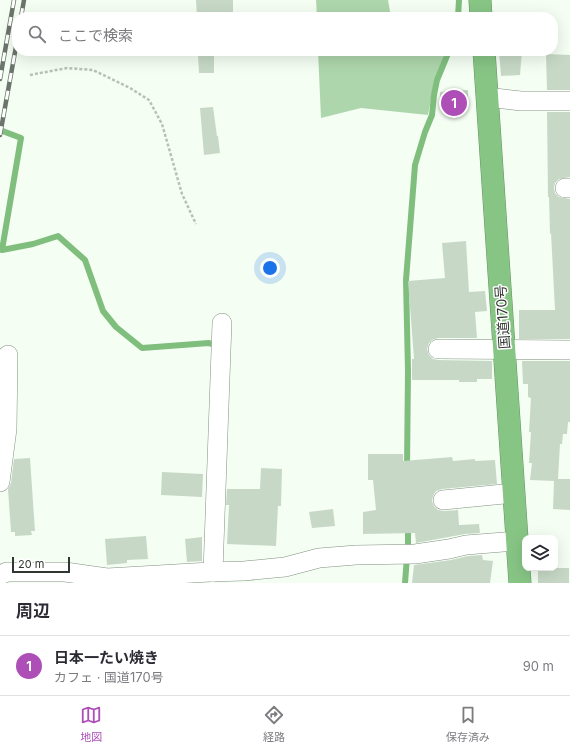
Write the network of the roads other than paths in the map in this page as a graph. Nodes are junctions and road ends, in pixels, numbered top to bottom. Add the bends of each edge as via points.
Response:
1 (480, 0) edge
2 (481, 12) edge
3 (484, 56) edge
4 (487, 97) junction
5 (570, 101) edge
6 (222, 323) dead end
7 (438, 349) dead end
8 (504, 350) junction
9 (570, 350) edge
10 (8, 355) dead end
11 (0, 482) edge
12 (514, 493) junction
13 (443, 500) dead end
14 (517, 541) junction
15 (2, 572) edge
16 (213, 572) junction
17 (520, 583) edge

1 - 2 highway
3 - 4 highway, 国道170号
4 - 5 street via 521,101
4 - 8 highway, 国道170号
6 - 16 street
7 - 8 street
8 - 9 street
8 - 12 highway, 国道170号
10 - 11 street via 7,429
12 - 13 street
12 - 14 highway, 国道170号
14 - 16 street via 466,545 415,554 319,558 284,567
14 - 17 highway, 国道170号
15 - 16 street via 65,572 107,578

